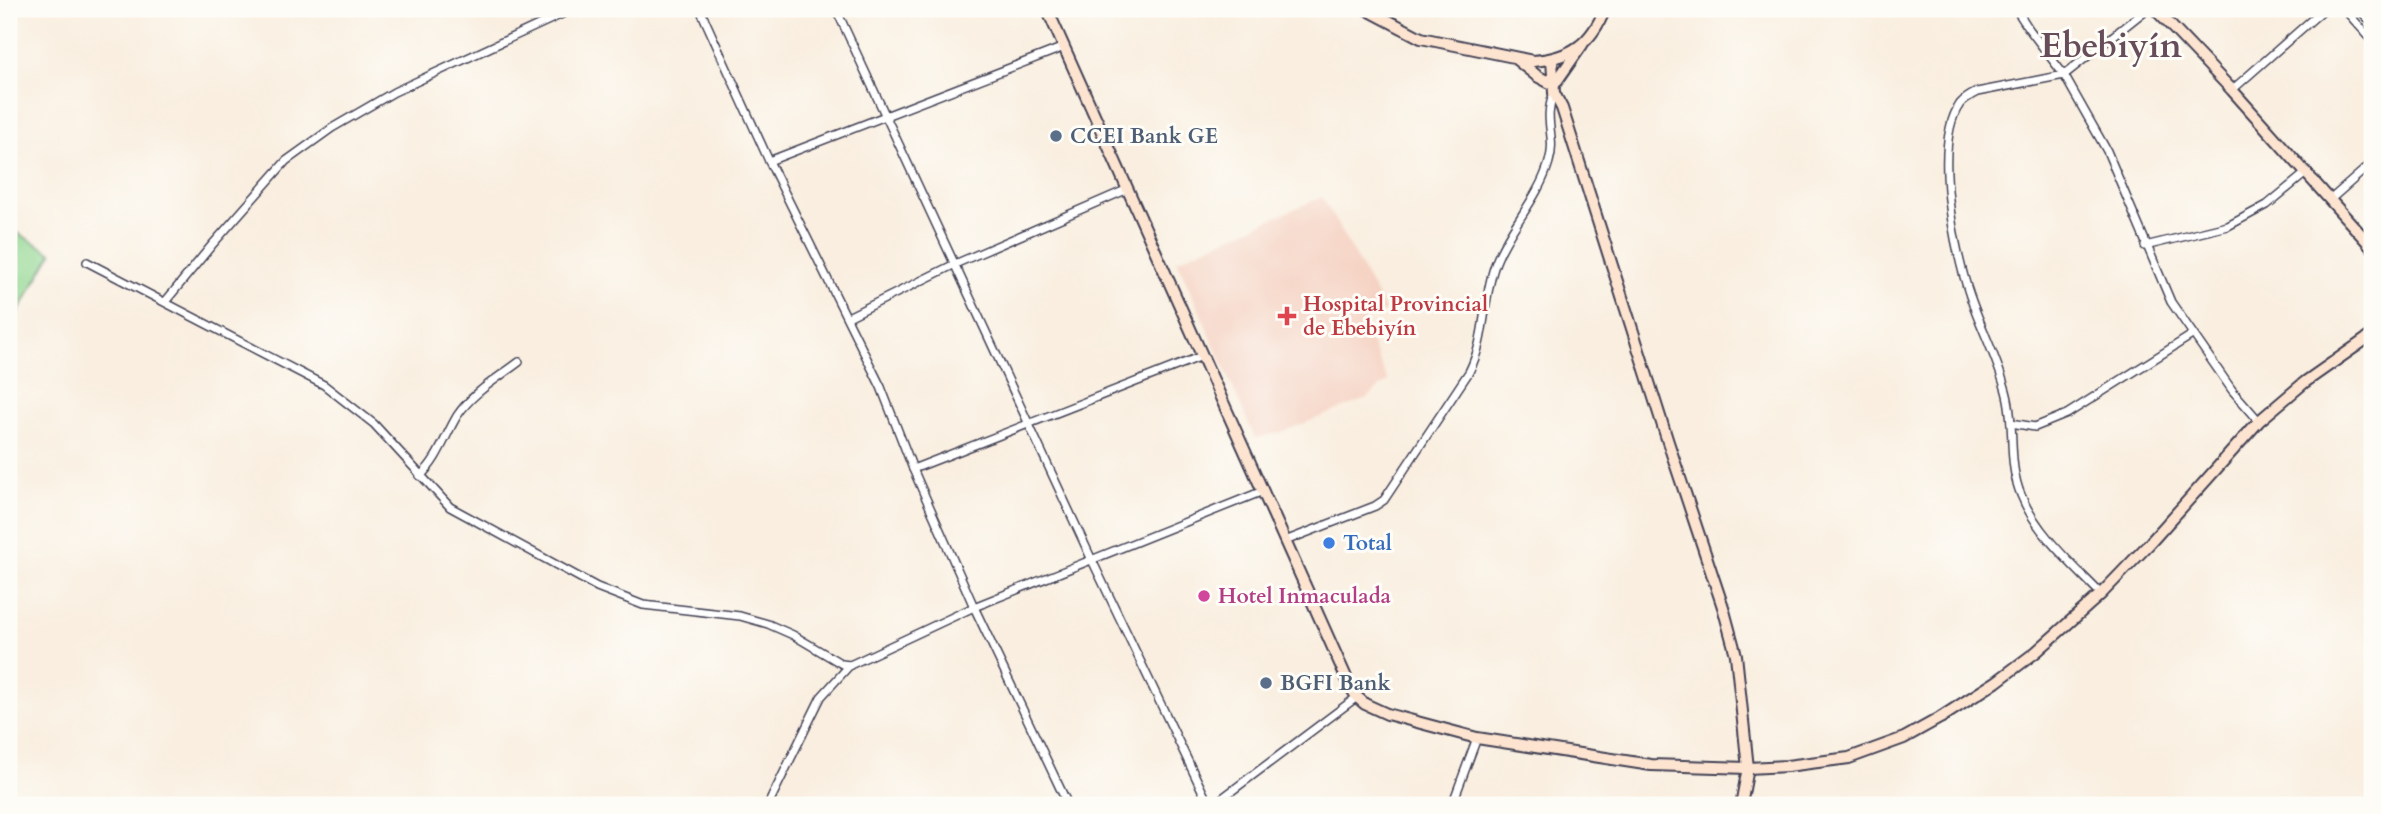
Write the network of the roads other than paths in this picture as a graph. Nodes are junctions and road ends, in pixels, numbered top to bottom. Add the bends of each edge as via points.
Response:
1 (573, 9) edge
2 (700, 9) edge
3 (836, 9) edge
4 (1047, 9) edge
5 (1366, 9) edge
6 (1605, 9) edge
7 (2016, 9) edge
8 (2147, 9) edge
9 (2155, 9) edge
10 (2324, 9) edge
11 (2344, 9) edge
12 (2359, 9) edge
13 (2372, 23) edge
14 (2372, 40) edge
15 (1583, 44) junction
16 (1064, 47) junction
17 (1514, 57) junction
18 (1552, 59) junction
19 (2064, 75) junction
20 (1554, 89) junction
21 (2232, 90) junction
22 (886, 114) junction
23 (769, 160) junction
24 (2372, 163) edge
25 (2307, 172) junction
26 (1128, 189) junction
27 (2331, 199) junction
28 (2146, 246) junction
29 (2372, 247) edge
30 (88, 262) dead end
31 (955, 264) junction
32 (165, 302) junction
33 (848, 317) junction
34 (2192, 335) junction
35 (2372, 335) edge
36 (1202, 356) junction
37 (519, 362) dead end
38 (2259, 421) junction
39 (1029, 423) junction
40 (2011, 423) junction
41 (913, 469) junction
42 (420, 476) junction
43 (1263, 491) junction
44 (1285, 541) junction
45 (1091, 558) junction
46 (2101, 594) junction
47 (974, 607) junction
48 (850, 665) junction
49 (1357, 697) junction
50 (1477, 738) junction
51 (1748, 768) junction
52 (768, 805) edge
53 (1068, 805) edge
54 (1211, 805) edge
55 (1452, 805) edge
56 (1741, 805) edge

1 - 32 street via 394,92 286,161
2 - 23 street
3 - 22 street
4 - 16 street
5 - 17 street via 1421,38
6 - 15 street via 1595,32
7 - 19 street
8 - 19 street
9 - 21 street
10 - 21 street
11 - 14 street
12 - 13 street
15 - 18 street
15 - 20 street
16 - 22 street
16 - 26 street
17 - 18 street
17 - 20 street
18 - 20 street
19 - 28 street via 2107,151
19 - 40 street via 1977,92 1960,105 1948,139 1957,253 1999,366
20 - 44 street via 1548,107 1549,164 1496,261 1478,354 1469,372 1384,500
20 - 51 street via 1723,607 1736,655
21 - 25 street
22 - 23 street
22 - 31 street
23 - 33 street
24 - 27 street
25 - 27 street
25 - 28 street via 2267,205 2228,226
26 - 31 street
26 - 36 street
27 - 29 street
28 - 34 street via 2171,302
30 - 32 street
31 - 33 street
31 - 39 street
32 - 42 street via 324,385 374,424
33 - 41 street
34 - 38 street
34 - 40 street via 2067,414 2035,427
35 - 38 street
36 - 39 street
36 - 43 street
37 - 42 street via 480,390 458,414
38 - 46 street
39 - 41 street
39 - 45 street
40 - 46 street via 2014,476 2021,497 2060,551
41 - 47 street
42 - 48 street via 450,507 619,597 643,605 740,616 768,624
43 - 44 street
43 - 45 street
44 - 49 street
45 - 47 street
45 - 54 street
46 - 51 street via 1996,682 1904,738 1849,758
47 - 48 street
47 - 53 street
48 - 52 street via 821,697
49 - 50 street via 1387,714
49 - 54 street
50 - 51 street via 1651,765
50 - 55 street
51 - 56 street

